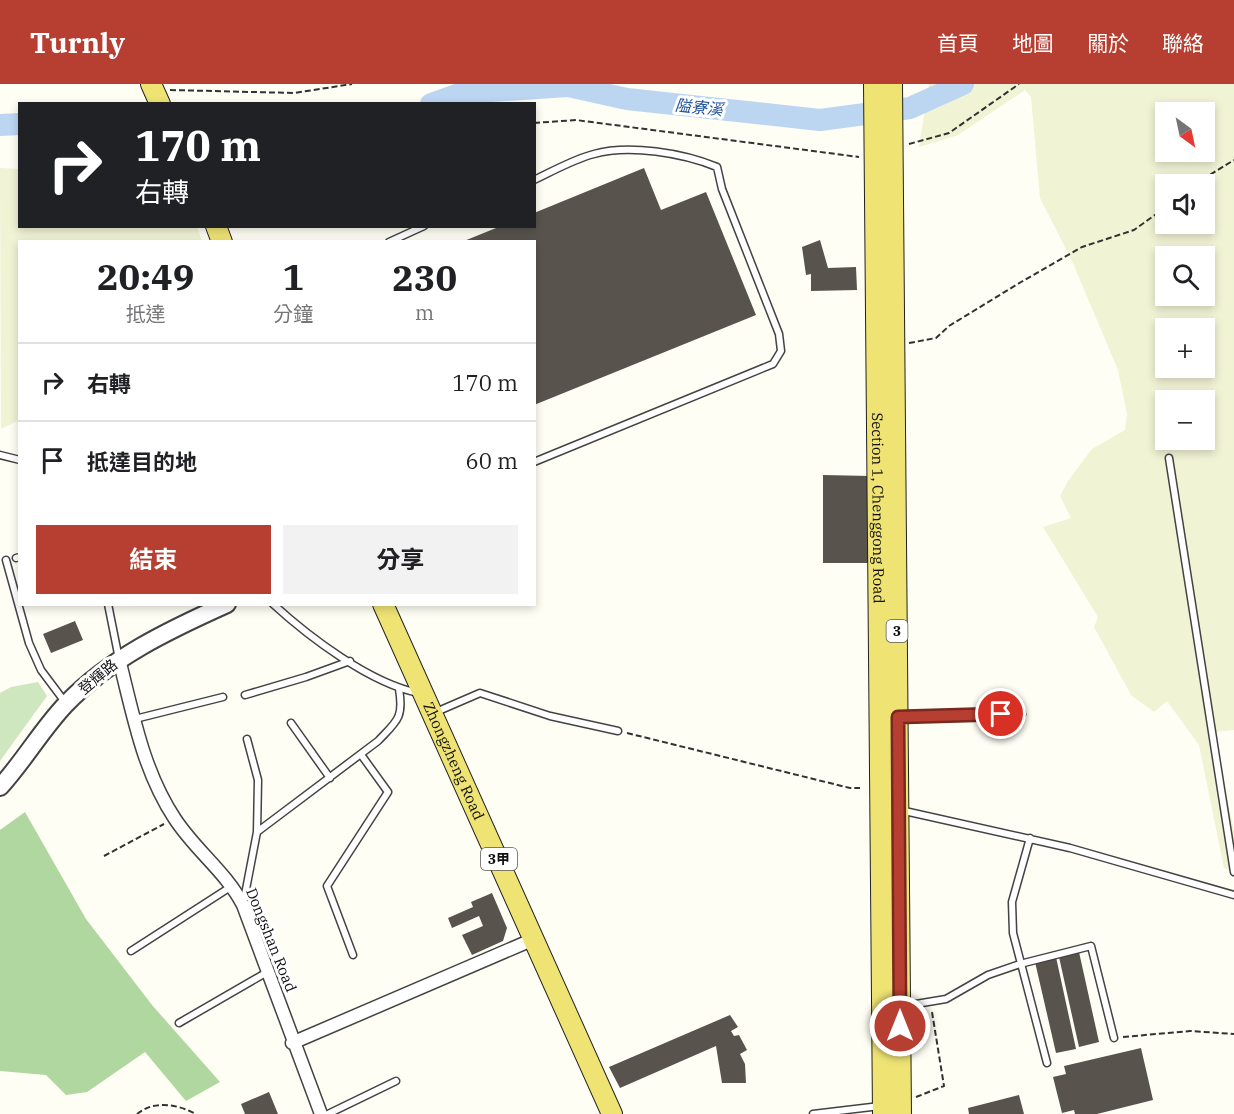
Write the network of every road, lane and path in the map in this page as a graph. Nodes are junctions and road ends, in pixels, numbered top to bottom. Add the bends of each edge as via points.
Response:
1 (352, 84) edge
2 (874, 84) edge
3 (892, 84) edge
4 (1019, 84) edge
5 (156, 95) edge
6 (536, 123) edge
7 (892, 147) junction
8 (873, 158) junction
9 (1234, 160) edge
10 (1211, 174) edge
11 (536, 179) edge
12 (1155, 215) edge
13 (420, 228) edge
14 (393, 240) edge
15 (893, 345) junction
16 (0, 455) edge
17 (1169, 458) dead end
18 (18, 460) edge
19 (536, 461) edge
20 (6, 560) dead end
21 (18, 603) edge
22 (19, 606) edge
23 (108, 606) edge
24 (222, 606) edge
25 (276, 606) edge
26 (384, 606) edge
27 (119, 659) junction
28 (350, 661) junction
29 (399, 689) junction
30 (422, 694) junction
31 (245, 695) dead end
32 (223, 697) dead end
33 (66, 704) junction
34 (431, 714) junction
35 (1022, 714) dead end
36 (898, 717) junction
37 (135, 719) junction
38 (291, 723) dead end
39 (618, 731) joint
40 (247, 739) dead end
41 (362, 756) junction
42 (330, 778) junction
43 (0, 787) edge
44 (860, 788) dead end
45 (880, 795) junction
46 (899, 809) junction
47 (175, 819) junction
48 (257, 832) junction
49 (1030, 838) junction
50 (104, 856) dead end
51 (1234, 872) edge
52 (233, 885) junction
53 (1234, 895) edge
54 (243, 905) junction
55 (534, 939) junction
56 (131, 951) dead end
57 (353, 955) dead end
58 (1020, 964) junction
59 (269, 970) junction
60 (931, 1003) junction
61 (900, 1006) junction
62 (179, 1023) dead end
63 (1234, 1034) edge
64 (1114, 1038) joint
65 (292, 1043) junction
66 (1047, 1062) dead end
67 (396, 1081) dead end
68 (892, 1109) edge
69 (136, 1114) edge
70 (196, 1114) edge
71 (321, 1114) edge
72 (328, 1114) edge
73 (612, 1114) edge
74 (813, 1114) edge

1 - 5 path via 294,93
2 - 8 main road, Section 1, Chenggong Road / 3
3 - 7 main road, Section 1, Chenggong Road / 3
4 - 7 path via 949,133
6 - 8 path via 576,120
7 - 15 main road, Section 1, Chenggong Road / 3
8 - 45 main road, Section 1, Chenggong Road / 3
9 - 10 path
11 - 19 lane via 593,154 631,148 717,167 782,351 773,364
12 - 15 path via 1134,230 1082,247 1020,282 936,339
13 - 14 lane
15 - 36 main road, Section 1, Chenggong Road / 3
16 - 18 lane
17 - 51 lane
20 - 21 lane
22 - 33 lane via 41,670
23 - 27 lane
24 - 27 street, 登輝路
25 - 28 lane
26 - 30 main road, Zhongzheng Road / 3甲
27 - 33 street, 登輝路
27 - 37 street, Dongshan Road
28 - 29 lane
28 - 31 lane
29 - 30 lane
29 - 41 lane via 402,709 394,724
30 - 34 main road, Zhongzheng Road / 3甲
32 - 37 lane
33 - 43 street, 登輝路
34 - 39 lane via 480,693 550,716
34 - 55 main road, Zhongzheng Road / 3甲
35 - 36 lane
36 - 46 main road, Section 1, Chenggong Road / 3
37 - 47 street, Dongshan Road via 148,769
38 - 42 lane
39 - 44 path
40 - 48 lane via 258,780
41 - 42 lane
41 - 57 lane via 388,792 327,885
42 - 48 lane
45 - 46 lane
45 - 68 main road, Section 1, Chenggong Road / 3
46 - 49 lane
46 - 61 main road, Section 1, Chenggong Road / 3
47 - 50 path
47 - 52 street, Dongshan Road
48 - 54 lane
49 - 53 lane
49 - 58 lane via 1012,902
52 - 54 street, Dongshan Road
52 - 56 lane
54 - 59 street, Dongshan Road
55 - 65 street
55 - 73 main road, Zhongzheng Road / 3甲
58 - 60 lane
58 - 64 lane via 1091,946
58 - 66 lane
59 - 62 lane
59 - 65 street, Dongshan Road
60 - 61 lane
60 - 68 path via 944,1086
61 - 68 main road, Section 1, Chenggong Road / 3
63 - 64 path via 1190,1031
65 - 71 street, Dongshan Road
67 - 72 lane
68 - 74 lane
69 - 70 path via 145,1107 161,1104

